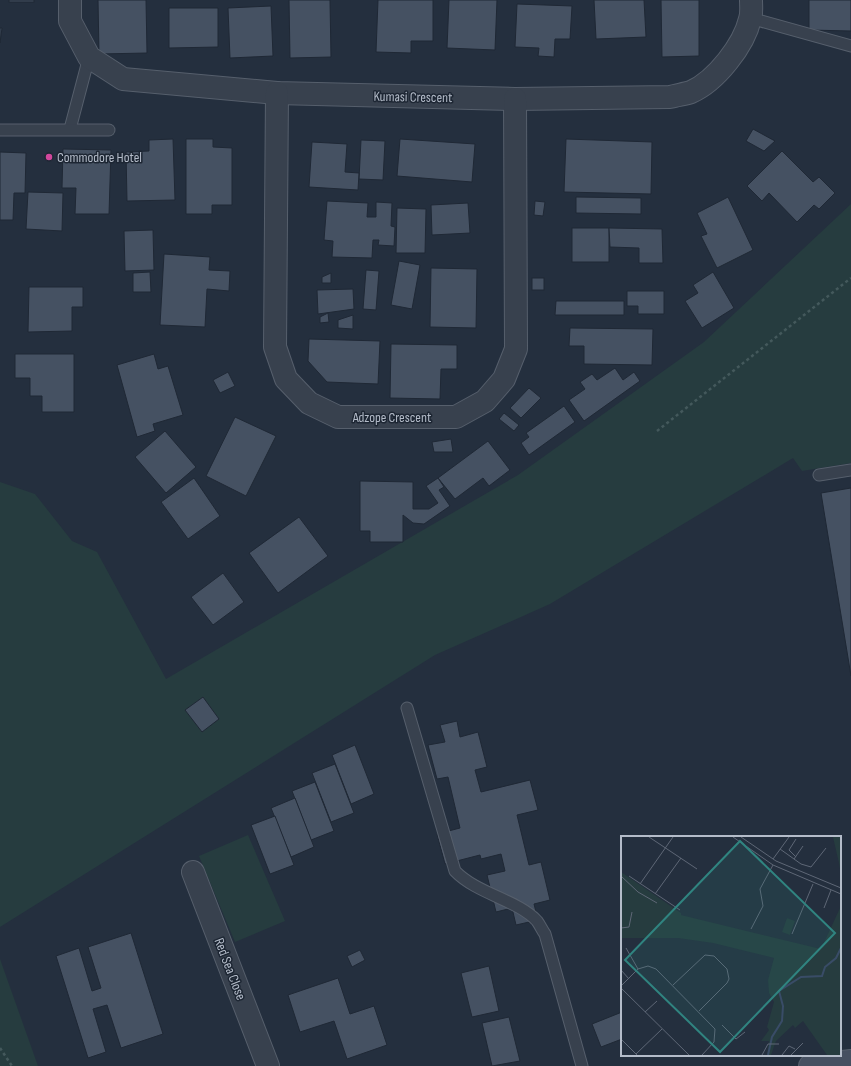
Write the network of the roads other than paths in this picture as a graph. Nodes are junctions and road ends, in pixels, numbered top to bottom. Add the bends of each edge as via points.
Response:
1 (70, 0) edge
2 (751, 9) edge
3 (851, 46) edge
4 (89, 57) junction
5 (277, 93) junction
6 (515, 99) junction
7 (70, 129) junction
8 (0, 130) edge
9 (109, 130) dead end
10 (851, 470) edge
11 (819, 476) dead end
12 (407, 708) dead end
13 (193, 872) dead end
14 (851, 1061) edge
15 (268, 1066) edge
16 (582, 1066) edge
17 (810, 1066) edge

1 - 4 street, Kumasi Crescent via 70,21
2 - 3 lane
2 - 6 street, Kumasi Crescent via 742,39 731,56 718,71 691,92 670,97
4 - 5 street, Kumasi Crescent via 123,79
4 - 7 lane
5 - 6 street, Kumasi Crescent
5 - 6 street, Adzope Crescent via 275,347 286,379 309,403 338,417 456,417 485,401 504,379 516,349
7 - 8 lane
7 - 9 lane
10 - 11 lane
12 - 16 lane via 455,871 464,881 523,910 536,921 545,934
13 - 15 street, Red Sea Close
14 - 17 main road

